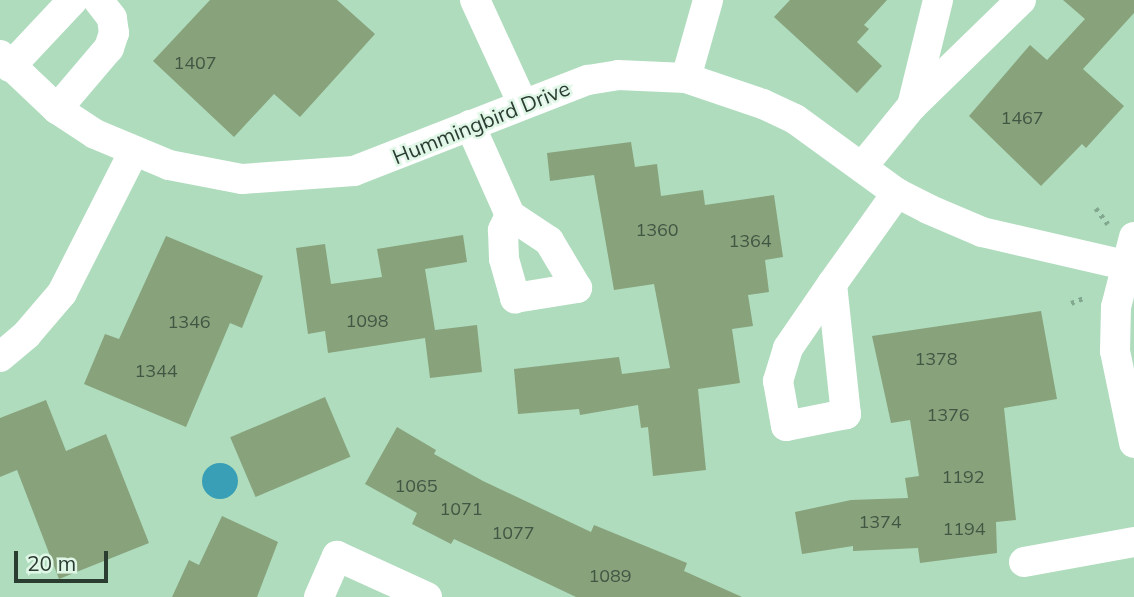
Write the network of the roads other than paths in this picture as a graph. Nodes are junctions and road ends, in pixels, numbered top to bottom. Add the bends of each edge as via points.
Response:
1 (73, 0) edge
2 (98, 0) edge
3 (475, 0) edge
4 (708, 0) edge
5 (938, 0) edge
6 (1021, 0) edge
7 (5, 61) edge
8 (686, 78) junction
9 (522, 102) junction
10 (912, 106) junction
11 (57, 109) junction
12 (470, 125) junction
13 (134, 151) junction
14 (862, 167) junction
15 (897, 193) junction
16 (510, 215) dead end
17 (1121, 231) edge
18 (1125, 265) junction
19 (832, 284) dead end
20 (0, 357) edge
21 (1134, 443) edge
22 (1134, 542) edge
23 (1024, 562) dead end
24 (319, 597) edge
25 (427, 597) edge

1 - 7 street
2 - 11 street via 112,18 109,48
3 - 9 street
4 - 8 street
5 - 10 street
6 - 10 street
7 - 11 street, Hummingbird Drive
8 - 9 street, Hummingbird Drive via 608,77
8 - 14 street, Hummingbird Drive via 795,119
9 - 12 street, Hummingbird Drive
10 - 14 street
11 - 13 street, Hummingbird Drive
12 - 13 street, Hummingbird Drive via 379,163 315,177 242,179 169,165
12 - 16 street
13 - 20 street via 62,293
14 - 15 street, Hummingbird Drive
15 - 18 street, Hummingbird Drive via 982,232
15 - 19 street
17 - 18 street
18 - 21 street via 1115,351
22 - 23 street
24 - 25 street via 337,556

